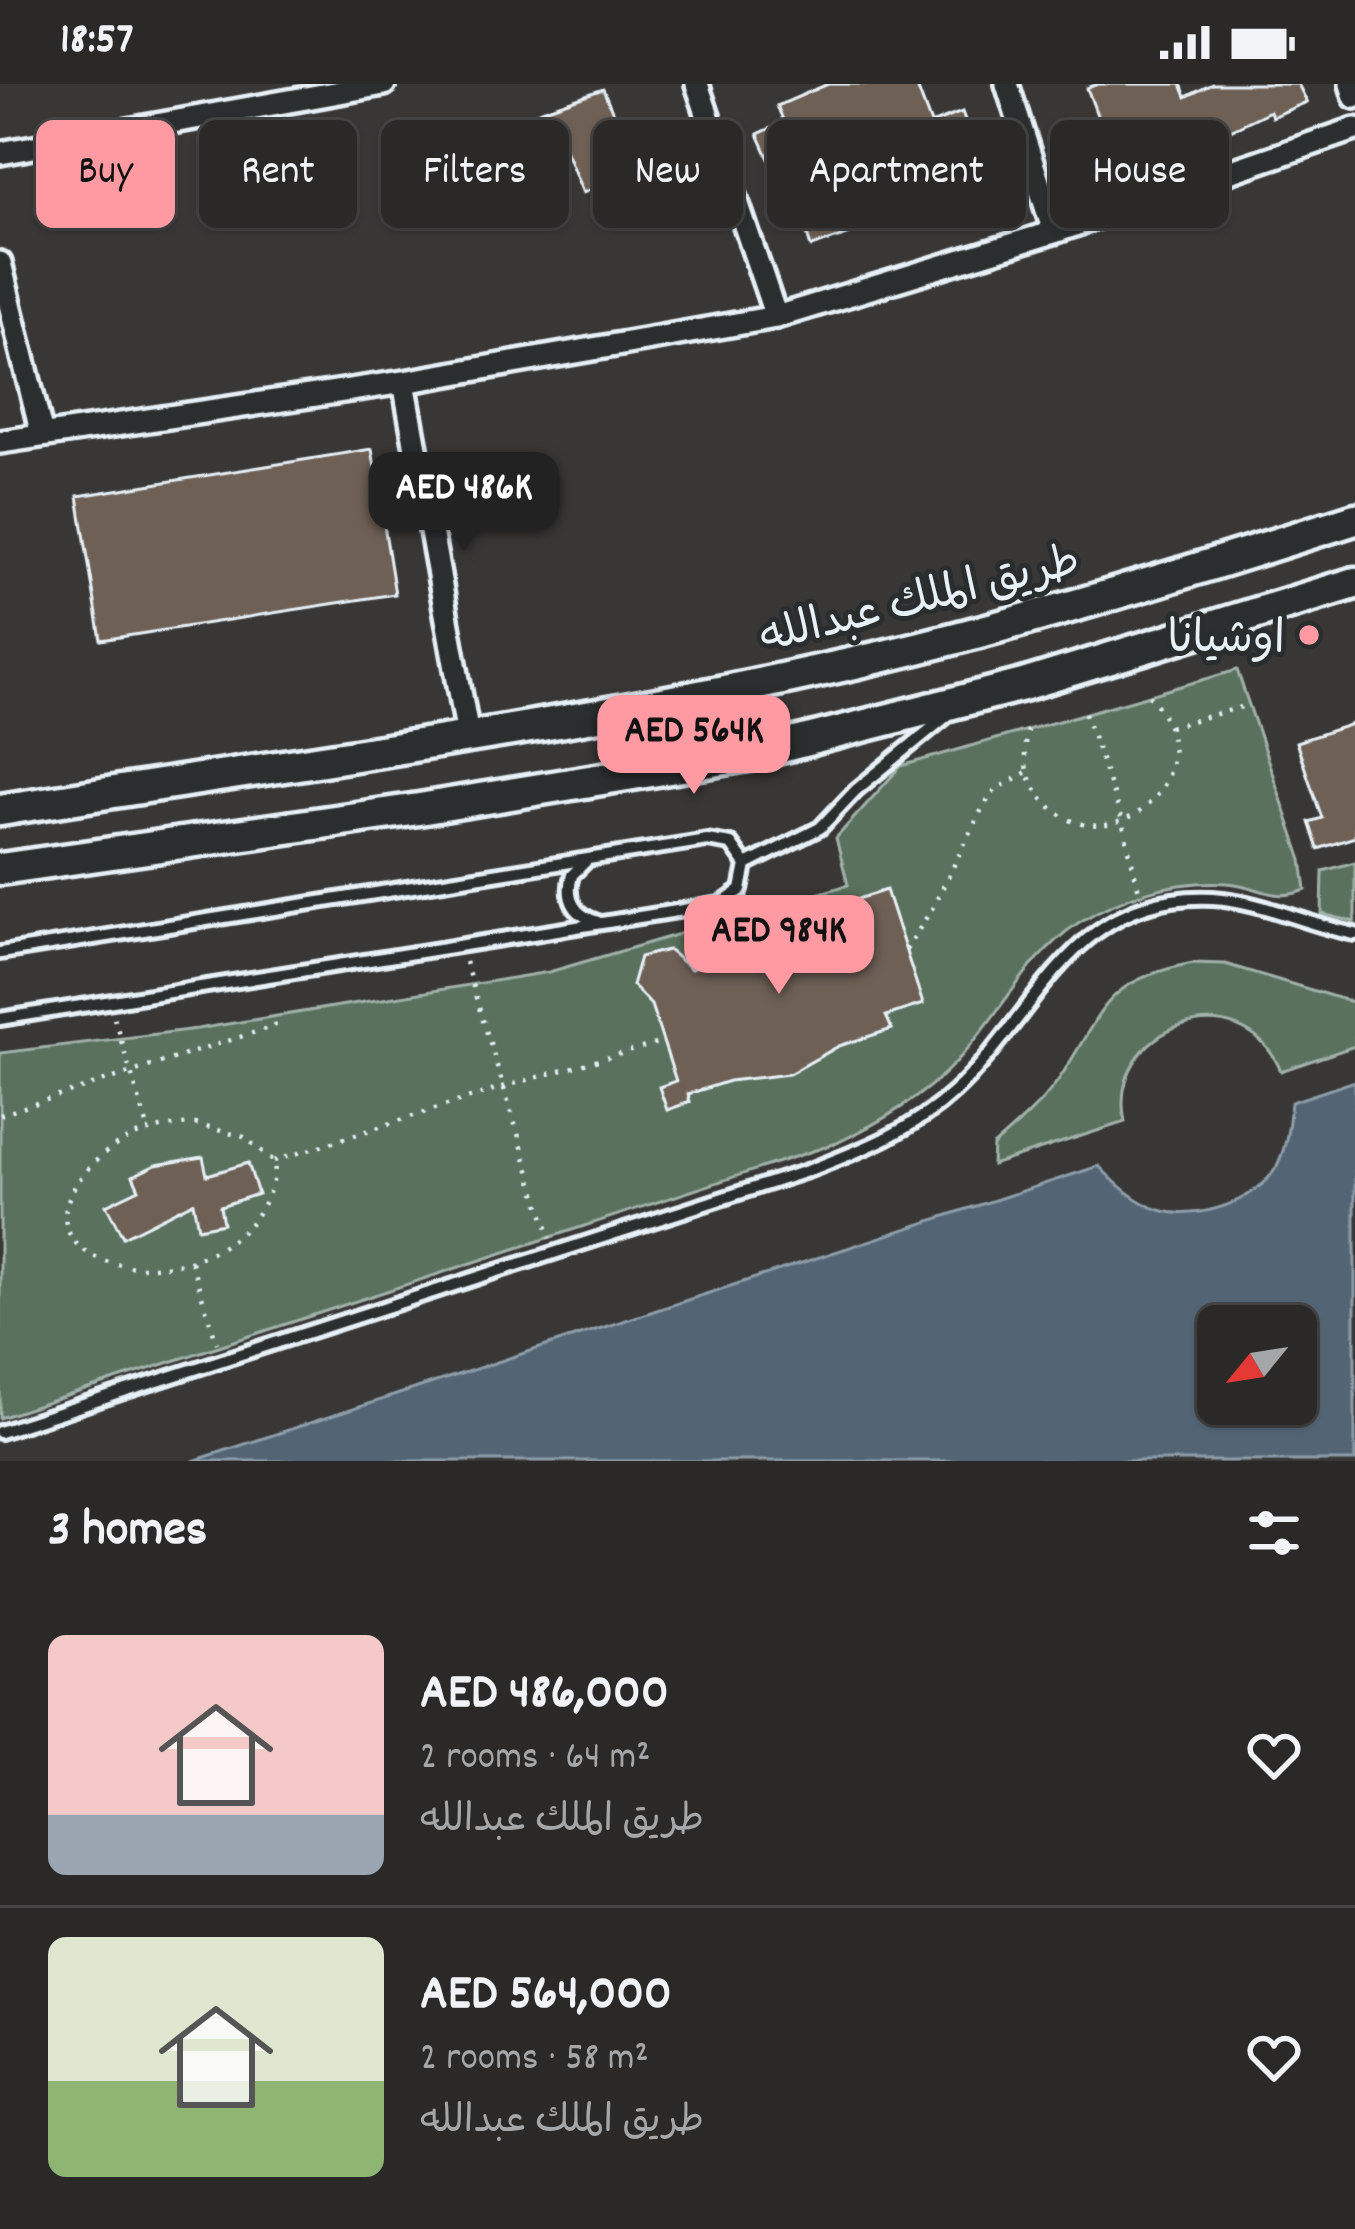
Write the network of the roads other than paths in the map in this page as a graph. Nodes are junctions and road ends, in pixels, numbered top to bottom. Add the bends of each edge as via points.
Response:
1 (384, 84) edge
2 (698, 84) edge
3 (1007, 84) edge
4 (1351, 84) edge
5 (340, 88) edge
6 (1355, 98) edge
7 (1355, 129) edge
8 (0, 153) edge
9 (1054, 232) junction
10 (0, 263) edge
11 (776, 317) junction
12 (404, 382) junction
13 (42, 435) junction
14 (0, 442) edge
15 (1355, 519) edge
16 (1355, 583) edge
17 (970, 700) junction
18 (468, 735) junction
19 (0, 810) edge
20 (594, 858) junction
21 (746, 865) junction
22 (0, 868) edge
23 (576, 911) junction
24 (604, 922) junction
25 (578, 926) junction
26 (1355, 934) edge
27 (0, 953) edge
28 (0, 1019) edge
29 (0, 1432) edge

1 - 5 street
2 - 11 street
3 - 9 street
4 - 6 street
5 - 8 street
7 - 9 street
9 - 11 street
10 - 13 street
11 - 12 street
12 - 13 street
12 - 18 street
13 - 14 street
15 - 18 street, طريق الملك عبدالله via 1054,614 831,669
16 - 17 street
17 - 21 lane via 820,828
17 - 22 street via 749,755
18 - 19 street, طريق الملك عبدالله
20 - 21 lane via 719,839
20 - 23 lane via 572,875
20 - 27 lane
21 - 24 lane via 741,890 721,904
23 - 24 lane
23 - 25 lane
24 - 25 lane
25 - 28 lane
26 - 29 lane via 1234,901 1172,900 1143,909 1064,957 953,1093 884,1141

